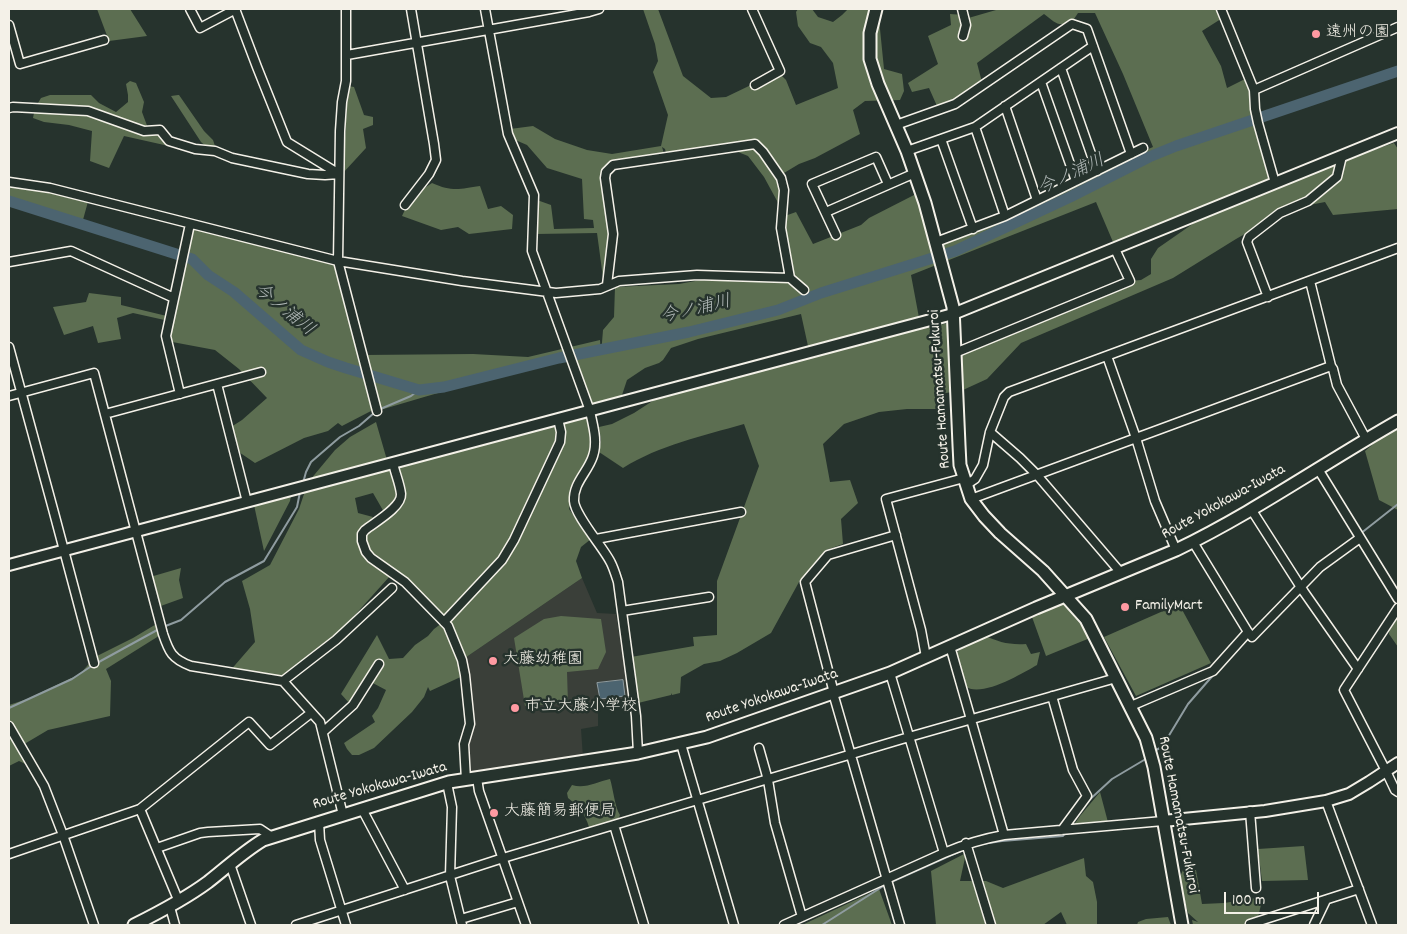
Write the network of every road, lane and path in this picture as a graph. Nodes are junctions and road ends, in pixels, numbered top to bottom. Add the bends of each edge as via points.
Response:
1 (190, 9) edge
2 (236, 9) edge
3 (346, 9) edge
4 (411, 9) edge
5 (485, 9) edge
6 (599, 9) edge
7 (752, 9) edge
8 (876, 9) edge
9 (962, 9) edge
10 (1221, 9) edge
11 (9, 25) edge
12 (1398, 27) edge
13 (489, 29) junction
14 (963, 36) dead end
15 (104, 40) dead end
16 (418, 42) junction
17 (1093, 46) junction
18 (347, 55) junction
19 (1062, 68) junction
20 (1041, 82) junction
21 (755, 85) dead end
22 (1254, 90) junction
23 (1005, 106) junction
24 (9, 108) edge
25 (896, 125) junction
26 (974, 127) junction
27 (1398, 133) edge
28 (941, 139) junction
29 (1143, 148) dead end
30 (907, 151) junction
31 (1132, 154) junction
32 (1342, 156) junction
33 (1097, 171) junction
34 (915, 172) junction
35 (340, 174) junction
36 (1076, 181) junction
37 (9, 182) edge
38 (1275, 183) junction
39 (888, 184) junction
40 (1037, 200) junction
41 (405, 205) dead end
42 (826, 212) junction
43 (1005, 216) junction
44 (190, 224) junction
45 (973, 228) junction
46 (836, 235) dead end
47 (1398, 248) edge
48 (1115, 249) junction
49 (939, 252) junction
50 (338, 261) junction
51 (9, 262) edge
52 (790, 278) junction
53 (1310, 281) junction
54 (607, 285) junction
55 (804, 290) dead end
56 (547, 292) junction
57 (1268, 297) junction
58 (174, 298) junction
59 (953, 314) junction
60 (9, 347) edge
61 (955, 353) junction
62 (1107, 356) junction
63 (1331, 366) junction
64 (261, 372) dead end
65 (216, 384) junction
66 (21, 393) junction
67 (180, 394) junction
68 (9, 396) edge
69 (590, 410) junction
70 (377, 411) dead end
71 (105, 414) junction
72 (558, 419) junction
73 (1398, 421) edge
74 (990, 432) junction
75 (1136, 438) junction
76 (1366, 439) junction
77 (392, 463) junction
78 (1318, 469) junction
79 (1037, 475) junction
80 (965, 482) junction
81 (971, 499) junction
82 (246, 502) junction
83 (1251, 509) junction
84 (741, 512) dead end
85 (137, 532) junction
86 (896, 535) junction
87 (1360, 538) junction
88 (596, 539) junction
89 (1193, 542) junction
90 (64, 550) junction
91 (1176, 550) junction
92 (9, 565) edge
93 (1121, 573) junction
94 (1299, 585) junction
95 (392, 588) dead end
96 (1066, 595) junction
97 (710, 597) dead end
98 (1398, 599) edge
99 (1398, 608) edge
100 (622, 611) junction
101 (444, 622) junction
102 (1249, 634) junction
103 (950, 646) junction
104 (926, 657) junction
105 (94, 663) dead end
106 (379, 664) dead end
107 (1358, 669) junction
108 (890, 673) junction
109 (1116, 678) junction
110 (283, 681) junction
111 (833, 693) junction
112 (1052, 696) junction
113 (1131, 706) junction
114 (311, 713) junction
115 (971, 720) junction
116 (9, 726) edge
117 (323, 732) junction
118 (909, 738) junction
119 (681, 744) junction
120 (759, 748) dead end
121 (638, 753) junction
122 (850, 755) junction
123 (1398, 763) edge
124 (1386, 771) junction
125 (472, 779) junction
126 (768, 780) junction
127 (447, 783) junction
128 (1398, 792) edge
129 (698, 800) junction
130 (1326, 801) junction
131 (140, 809) junction
132 (362, 809) junction
133 (1250, 812) junction
134 (343, 815) junction
135 (1163, 821) junction
136 (319, 822) junction
137 (614, 825) junction
138 (1062, 830) junction
139 (63, 835) junction
140 (1004, 835) junction
141 (272, 836) junction
142 (966, 843) junction
143 (157, 848) junction
144 (944, 853) junction
145 (9, 854) edge
146 (503, 858) junction
147 (230, 864) junction
148 (450, 876) junction
149 (886, 879) junction
150 (1256, 888) dead end
151 (404, 890) junction
152 (1358, 890) junction
153 (1326, 900) junction
154 (518, 902) junction
155 (174, 904) junction
156 (342, 911) junction
157 (802, 917) junction
158 (462, 922) edge
159 (1250, 924) edge
160 (94, 925) edge
161 (134, 925) edge
162 (175, 925) edge
163 (252, 925) edge
164 (296, 925) edge
165 (346, 925) edge
166 (526, 925) edge
167 (644, 925) edge
168 (734, 925) edge
169 (784, 925) edge
170 (900, 925) edge
171 (991, 925) edge
172 (1182, 925) edge
173 (1314, 925) edge
174 (1372, 925) edge

1 - 2 street via 200,28
2 - 35 street via 287,142
3 - 18 street
4 - 16 street
5 - 13 street
6 - 13 street
7 - 21 street via 780,71
8 - 25 main road, Route Hamamatsu-Fukuroi via 870,33 870,59
9 - 14 street via 966,25
10 - 22 street
11 - 15 street via 20,64
12 - 22 street
13 - 16 street
13 - 56 street via 508,134 534,195 532,252
16 - 18 street
16 - 41 street via 436,160
17 - 19 street
17 - 25 street via 1087,29 1072,24 955,104
17 - 31 street
18 - 35 street via 340,130
19 - 20 street
19 - 33 street
20 - 23 street
20 - 36 street
22 - 38 street via 1258,123
23 - 26 street
23 - 40 street
24 - 35 street via 88,111 144,131 160,130 169,141 195,149 308,174
25 - 30 main road, Route Hamamatsu-Fukuroi
26 - 28 street
26 - 43 street
27 - 32 street
28 - 30 street
28 - 45 street
29 - 31 street
30 - 34 main road, Route Hamamatsu-Fukuroi
31 - 33 street
32 - 38 street
32 - 57 street via 1337,176 1308,200 1280,213 1249,237 1247,242
33 - 36 street
34 - 39 street
34 - 49 main road, Route Hamamatsu-Fukuroi
35 - 50 street
36 - 40 street
37 - 44 street via 50,188
38 - 48 street
39 - 42 street
39 - 42 street via 876,157 812,184
40 - 43 street
42 - 46 street
43 - 45 street
44 - 50 street
44 - 58 street
45 - 49 street
47 - 53 street
48 - 59 street
48 - 61 street via 1130,281
49 - 59 main road, Route Hamamatsu-Fukuroi
50 - 56 street
50 - 70 street
51 - 58 street via 71,251
52 - 54 street via 697,275 619,281
52 - 54 street via 781,228 784,190 781,178 755,144 613,165 605,178 613,234
52 - 55 street
53 - 57 street
53 - 63 street
54 - 56 street via 600,289
56 - 69 street
57 - 62 street
58 - 67 street via 166,336
59 - 61 main road, Route Hamamatsu-Fukuroi
59 - 69 street
60 - 66 street
61 - 80 main road, Route Hamamatsu-Fukuroi via 960,463
62 - 74 street via 1009,392
62 - 75 street
63 - 75 street
63 - 76 street via 1337,385
64 - 65 street
65 - 67 street
65 - 82 street
66 - 68 street
66 - 71 street via 94,373
66 - 90 street
67 - 71 street
69 - 72 street
69 - 88 street via 595,432 593,456 575,491 574,503
71 - 85 street
72 - 77 street
72 - 101 street via 560,442 514,540 502,560
73 - 76 main road, Route Yokokawa-Iwata
74 - 79 street
74 - 80 street via 975,479
75 - 79 street
75 - 91 street via 1155,501
76 - 78 main road, Route Yokokawa-Iwata
77 - 82 street
77 - 101 street via 401,495 399,502 365,530 362,541 371,558 405,582
78 - 83 main road, Route Yokokawa-Iwata
78 - 87 street
79 - 81 street
79 - 93 street
80 - 81 main road, Route Hamamatsu-Fukuroi
80 - 86 street via 886,499
81 - 96 main road, Route Hamamatsu-Fukuroi via 1000,533
82 - 85 street
83 - 89 main road, Route Yokokawa-Iwata
83 - 94 street
84 - 88 street
85 - 90 street
85 - 110 street via 163,634 172,656 191,666
86 - 104 street
86 - 111 street via 828,555 805,582
87 - 94 street
87 - 98 street
88 - 100 street via 618,582
89 - 91 main road, Route Yokokawa-Iwata
89 - 102 street
90 - 92 street
90 - 105 street
91 - 93 main road, Route Yokokawa-Iwata
93 - 96 main road, Route Yokokawa-Iwata
94 - 102 street
94 - 107 street
95 - 110 street via 336,640
96 - 103 main road, Route Yokokawa-Iwata
96 - 109 main road, Route Hamamatsu-Fukuroi via 1086,619
97 - 100 street
99 - 107 street
100 - 121 street
101 - 125 street via 459,652 465,675 470,724 464,744
102 - 113 street via 1213,670
103 - 104 main road, Route Yokokawa-Iwata
103 - 115 street
104 - 108 main road, Route Yokokawa-Iwata
106 - 117 street via 353,705
107 - 124 street via 1344,690
108 - 111 main road, Route Yokokawa-Iwata
108 - 118 street
109 - 112 street
109 - 113 main road, Route Hamamatsu-Fukuroi
110 - 114 street
111 - 119 main road, Route Yokokawa-Iwata
111 - 122 street
112 - 115 street
112 - 138 street via 1073,770 1087,796
113 - 135 main road, Route Hamamatsu-Fukuroi via 1148,745
114 - 117 street via 320,722
114 - 131 street via 270,745 249,722
115 - 118 street
115 - 140 street
116 - 139 street via 44,786
117 - 134 street
118 - 122 street
118 - 144 street
119 - 121 main road, Route Yokokawa-Iwata
119 - 129 street
120 - 126 street
121 - 125 main road, Route Yokokawa-Iwata
122 - 126 street
122 - 149 street
123 - 124 street
124 - 128 street
124 - 130 street via 1349,794
125 - 127 main road, Route Yokokawa-Iwata
125 - 146 street
126 - 129 street
126 - 157 street via 775,823
127 - 132 main road, Route Yokokawa-Iwata
127 - 148 street via 452,806
129 - 137 street
129 - 168 street
130 - 133 street
130 - 152 street
131 - 139 street
131 - 143 street
132 - 134 main road, Route Yokokawa-Iwata
132 - 151 street
133 - 135 street
133 - 150 street
134 - 136 main road, Route Yokokawa-Iwata
135 - 138 street
135 - 172 main road, Route Hamamatsu-Fukuroi
136 - 141 main road, Route Yokokawa-Iwata
136 - 156 street via 320,840
137 - 146 street
137 - 167 street
138 - 140 street
139 - 145 street
139 - 160 street
140 - 142 street
141 - 143 street via 260,829 200,833
141 - 147 main road, Route Yokokawa-Iwata
142 - 144 street
142 - 171 street
143 - 155 street
144 - 149 street
146 - 148 street
146 - 154 street
147 - 155 main road, Route Yokokawa-Iwata
147 - 163 street
148 - 151 street
148 - 158 street
149 - 157 street
149 - 170 street
151 - 156 street
152 - 153 street
152 - 174 street
153 - 159 street
153 - 173 street
154 - 158 street
154 - 166 street
155 - 161 main road, Route Yokokawa-Iwata
155 - 162 street
156 - 164 street
156 - 165 street
157 - 169 street

